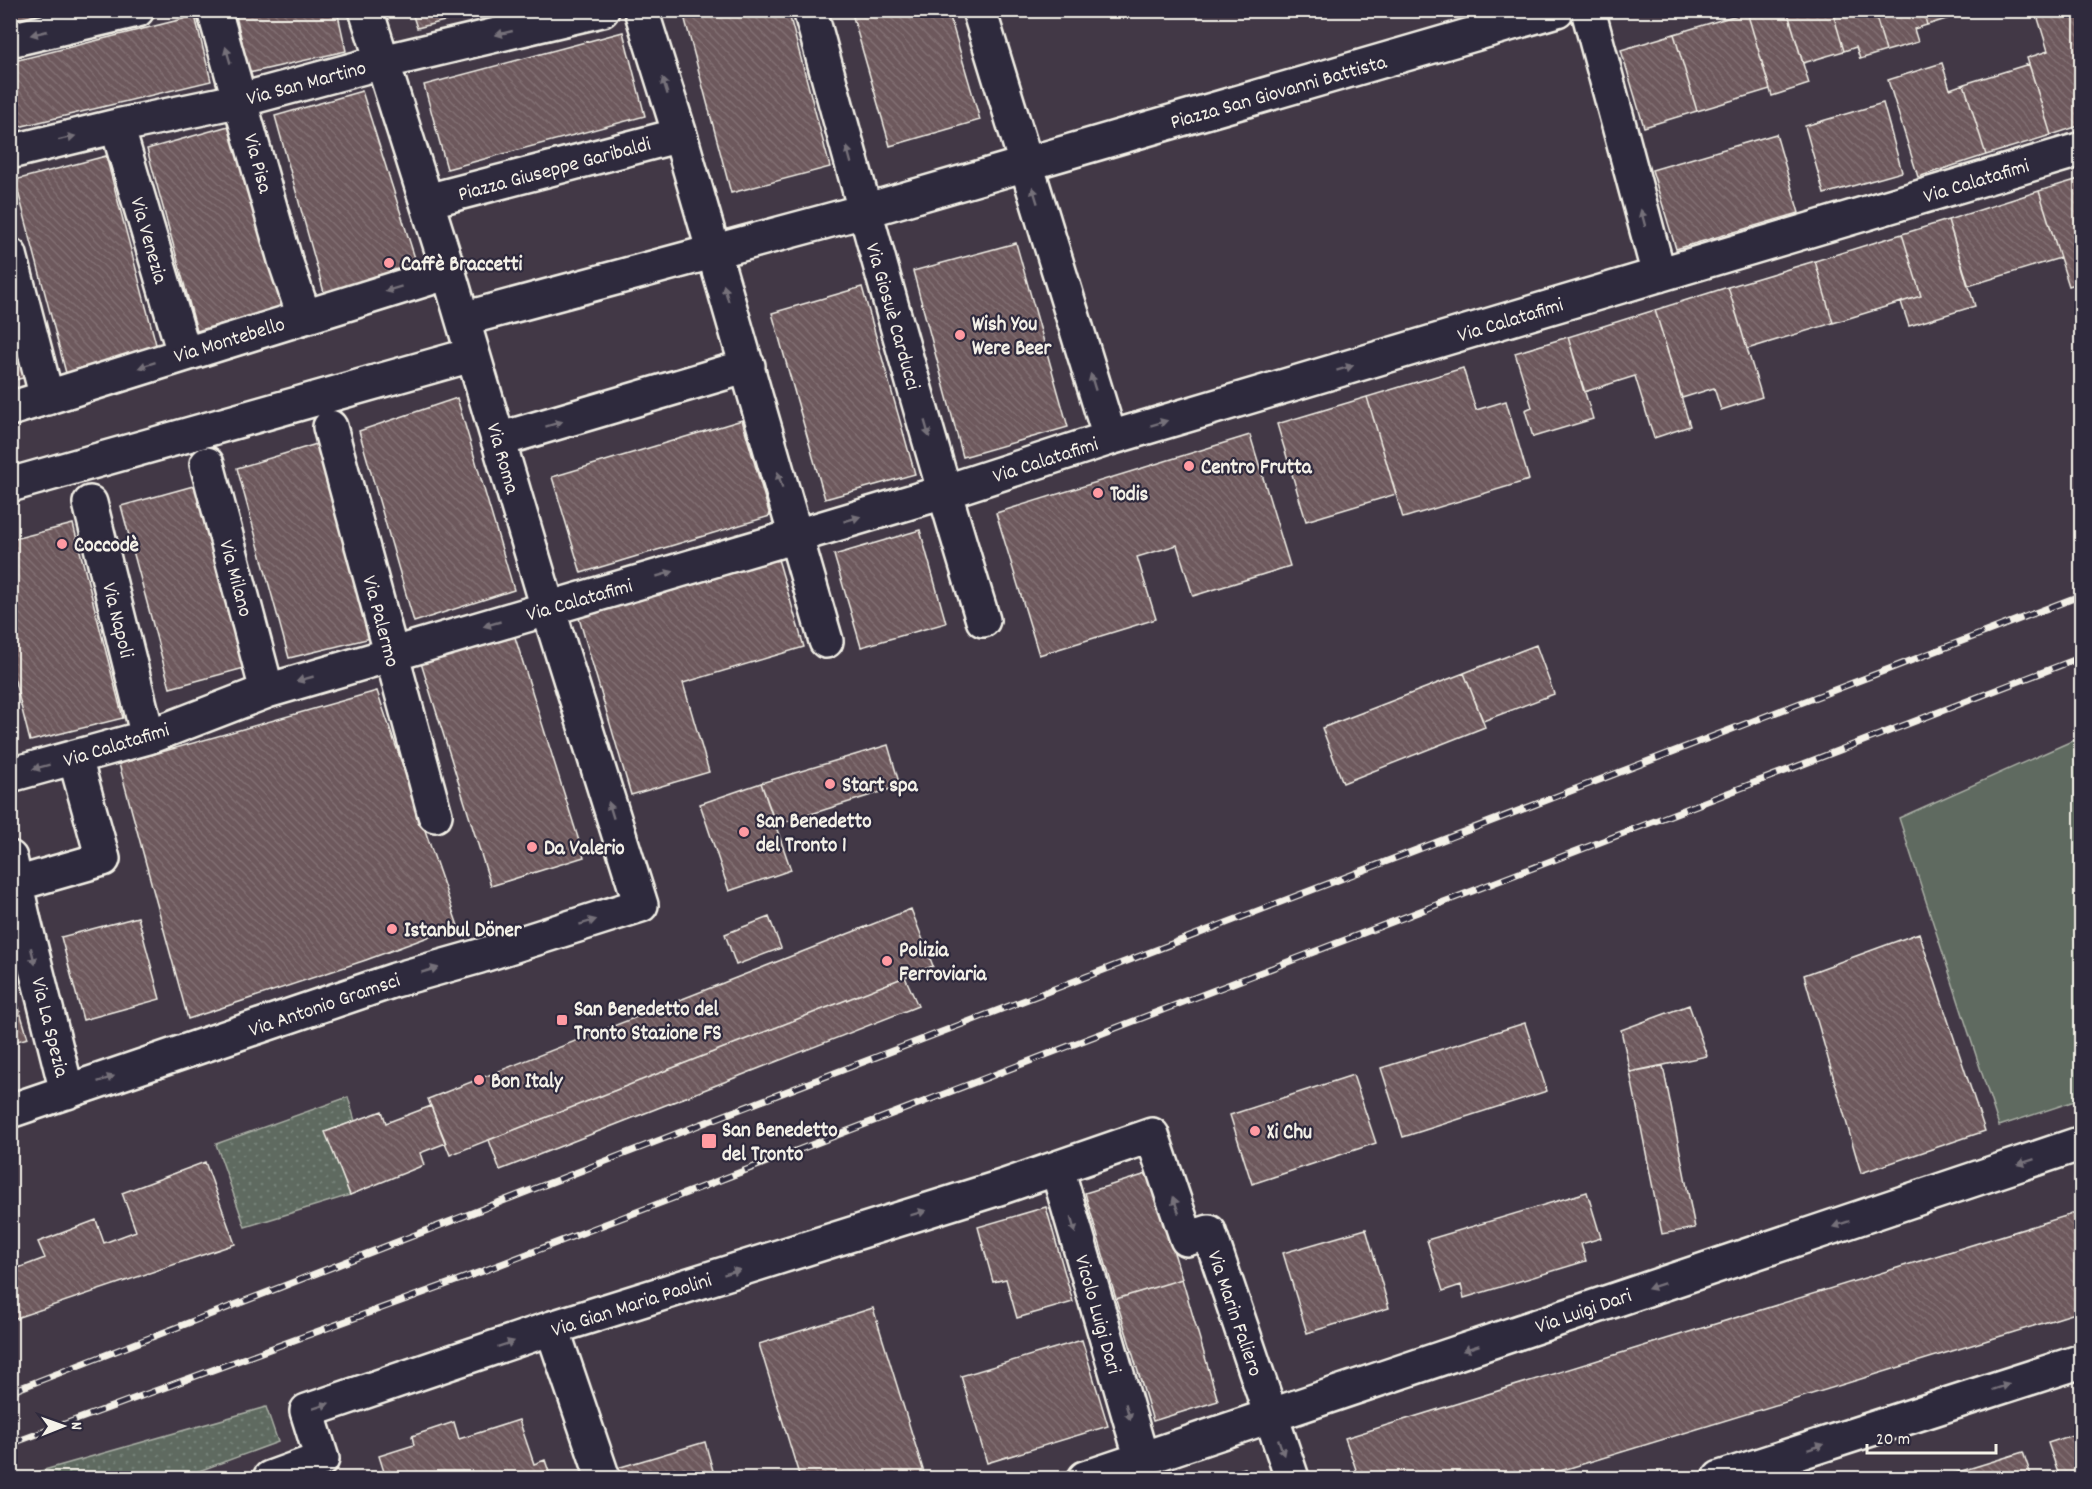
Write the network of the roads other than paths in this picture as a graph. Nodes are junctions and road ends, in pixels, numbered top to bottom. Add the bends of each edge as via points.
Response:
1 (136, 10) edge
2 (214, 10) edge
3 (366, 10) edge
4 (602, 10) edge
5 (641, 10) edge
6 (810, 10) edge
7 (979, 10) edge
8 (1588, 10) edge
9 (1538, 13) edge
10 (10, 40) edge
11 (382, 62) junction
12 (241, 100) junction
13 (117, 126) junction
14 (680, 135) junction
15 (2082, 149) edge
16 (10, 152) edge
17 (1026, 165) junction
18 (427, 201) junction
19 (864, 211) junction
20 (714, 251) junction
21 (10, 255) edge
22 (449, 272) junction
23 (1659, 275) junction
24 (304, 316) junction
25 (463, 319) junction
26 (184, 353) junction
27 (457, 359) dead end
28 (747, 366) junction
29 (47, 398) junction
30 (10, 409) edge
31 (330, 428) dead end
32 (1110, 438) junction
33 (498, 440) junction
34 (207, 464) dead end
35 (10, 484) edge
36 (944, 492) junction
37 (90, 503) dead end
38 (796, 536) junction
39 (548, 608) junction
40 (983, 620) dead end
41 (826, 641) dead end
42 (390, 654) junction
43 (267, 691) junction
44 (148, 737) junction
45 (75, 758) junction
46 (10, 775) edge
47 (435, 815) dead end
48 (13, 871) edge
49 (640, 906) joint
50 (17, 923) edge
51 (68, 1092) junction
52 (10, 1111) edge
53 (2082, 1143) edge
54 (1057, 1168) junction
55 (552, 1328) junction
56 (2082, 1361) edge
57 (1270, 1415) junction
58 (1142, 1460) junction
59 (1785, 1468) edge
60 (325, 1469) edge
61 (270, 1479) edge
62 (603, 1479) edge
63 (1085, 1479) edge
64 (1292, 1479) edge
65 (1720, 1479) edge

1 -> 10 street
12 -> 2 street, Via Pisa
3 - 11 street, Via Roma
4 -> 11 street, Via San Martino
14 -> 5 street, Piazza Giuseppe Garibaldi
19 -> 6 street, Via Giosuè Carducci
7 - 17 street
23 -> 8 street
9 - 17 street, Piazza San Giovanni Battista
11 - 12 street, Via San Martino
11 - 18 street, Via Roma
12 - 13 street, Via San Martino
12 - 24 street, Via Pisa
16 -> 13 street, Via San Martino
13 - 26 street, Via Venezia
14 - 18 street, Piazza Giuseppe Garibaldi
14 - 20 street, Piazza Giuseppe Garibaldi
15 - 23 street, Via Calatafimi
17 - 19 street, Piazza San Giovanni Battista
32 -> 17 street
18 - 22 street, Via Roma
19 - 20 street
19 -> 36 street, Via Giosuè Carducci
20 - 25 street
28 -> 20 street, Piazza Giuseppe Garibaldi
21 - 29 street
22 -> 24 street, Via Montebello
22 - 25 street, Via Roma
32 -> 23 street, Via Calatafimi
24 - 26 street, Via Montebello
25 - 33 street, Via Roma
26 -> 29 street, Via Montebello
27 - 35 street
33 -> 28 street
38 -> 28 street, Piazza Giuseppe Garibaldi
29 - 30 street, Via Montebello
31 - 42 street, Via Palermo
32 - 36 street, Via Calatafimi
33 - 39 street, Via Roma
34 - 43 street, Via Milano
38 -> 36 street, Via Calatafimi
36 - 40 street, Via Giosuè Carducci
37 - 44 street, Via Napoli
39 -> 38 street, Via Calatafimi
38 - 41 street, Piazza Giuseppe Garibaldi
39 -> 42 street, Via Calatafimi
49 -> 39 street, Via Roma
42 -> 43 street, Via Calatafimi
42 - 47 street, Via Palermo
43 - 44 street, Via Calatafimi
44 - 45 street, Via Calatafimi
45 -> 46 street, Via Calatafimi
45 - 48 street via 103,860
48 - 50 street, Via La Spezia
51 -> 49 street, Via Antonio Gramsci via 395,980
50 -> 51 street, Via La Spezia
51 - 52 street, Via Antonio Gramsci
53 -> 57 street, Via Luigi Dari
55 -> 54 street, Via Gian Maria Paolini
57 -> 54 street, Via Marin Faliero via 1209,1232 1187,1239 1152,1135
54 -> 58 street, Vicolo Luigi Dari
60 -> 55 street, Via Gian Maria Paolini via 307,1411
55 - 62 street
59 -> 56 street
57 - 58 street, Via Luigi Dari
57 -> 64 street, Via Marin Faliero
58 - 63 street, Via Luigi Dari
59 - 65 street
60 - 61 street, Via Gian Maria Paolini

